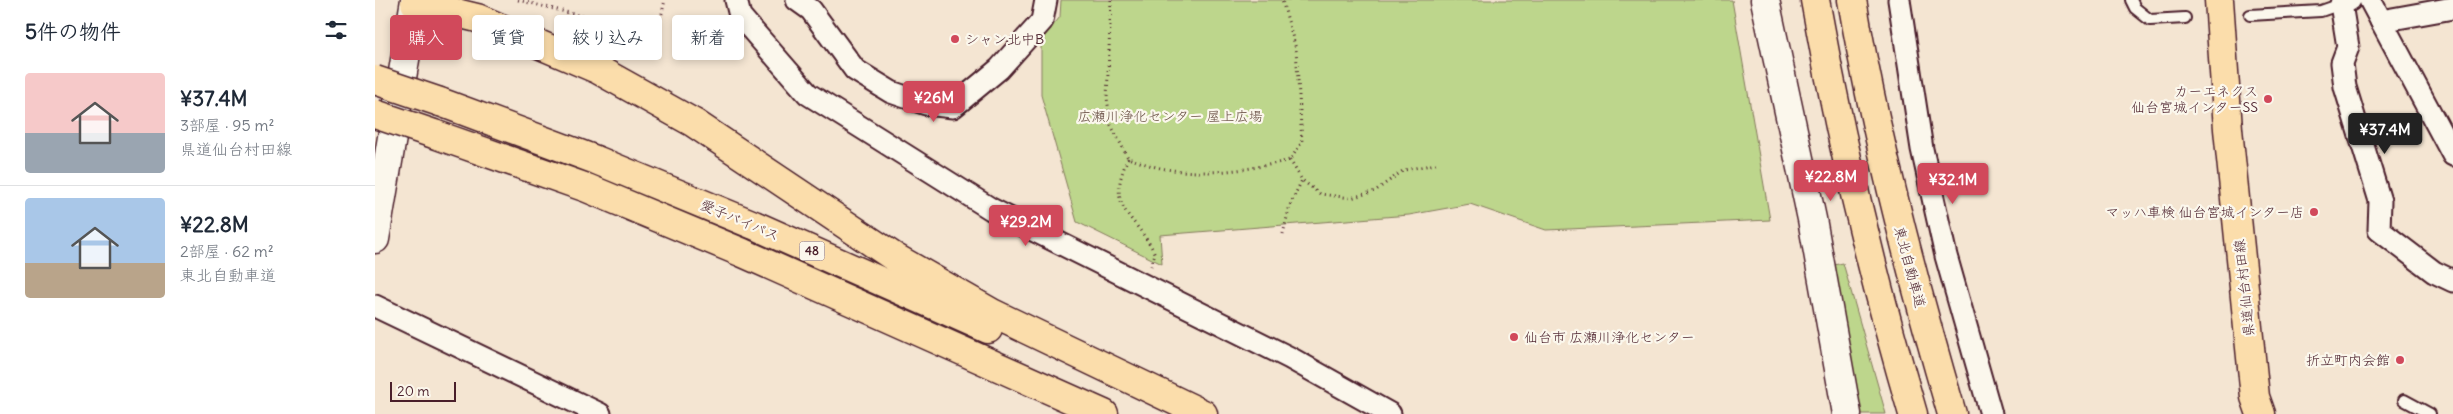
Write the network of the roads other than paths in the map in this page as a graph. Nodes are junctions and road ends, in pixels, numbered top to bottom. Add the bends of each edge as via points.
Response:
1 (736, 0) edge
2 (797, 0) edge
3 (1046, 0) edge
4 (1765, 0) edge
5 (1815, 0) edge
6 (1852, 0) edge
7 (1899, 0) edge
8 (2131, 0) edge
9 (2219, 0) edge
10 (2369, 0) edge
11 (411, 1) edge
12 (2346, 2) edge
13 (2453, 8) edge
14 (2250, 15) dead end
15 (2185, 18) dead end
16 (2381, 21) junction
17 (375, 80) edge
18 (375, 114) edge
19 (2453, 155) edge
20 (375, 239) edge
21 (2453, 281) edge
22 (375, 306) edge
23 (1042, 386) junction
24 (2403, 400) dead end
25 (2256, 408) edge
26 (600, 414) edge
27 (1091, 414) edge
28 (1104, 414) edge
29 (1179, 414) edge
30 (1203, 414) edge
31 (1390, 414) edge
32 (1847, 414) edge
33 (1913, 414) edge
34 (1952, 414) edge
35 (1991, 414) edge
36 (2430, 414) edge

1 - 31 street via 740,16 808,94 991,209 1290,358
2 - 3 street via 811,10 855,70 891,92 926,104 953,108 999,69 1042,21
4 - 32 street via 1813,219
5 - 33 main road via 1851,181
6 - 34 main road, 東北自動車道 via 1863,65 1909,265
7 - 35 street via 1922,149 1946,256
8 - 15 lane via 2135,8 2150,20
9 - 25 main road, 県道仙台村田線 via 2228,129
10 - 16 street
11 - 20 street
11 - 30 main road via 477,18 597,69 694,123 894,258 992,313
12 - 14 lane via 2321,11
12 - 21 street via 2348,47 2342,64 2345,88 2380,201 2379,230 2434,272
13 - 16 street
16 - 19 street
17 - 29 main road, 愛子バイパス / 48, bridge via 596,160 754,225
18 - 23 main road, 48, bridge via 587,188 893,318
22 - 26 street
23 - 27 main road
23 - 28 main road, 48
24 - 36 lane

